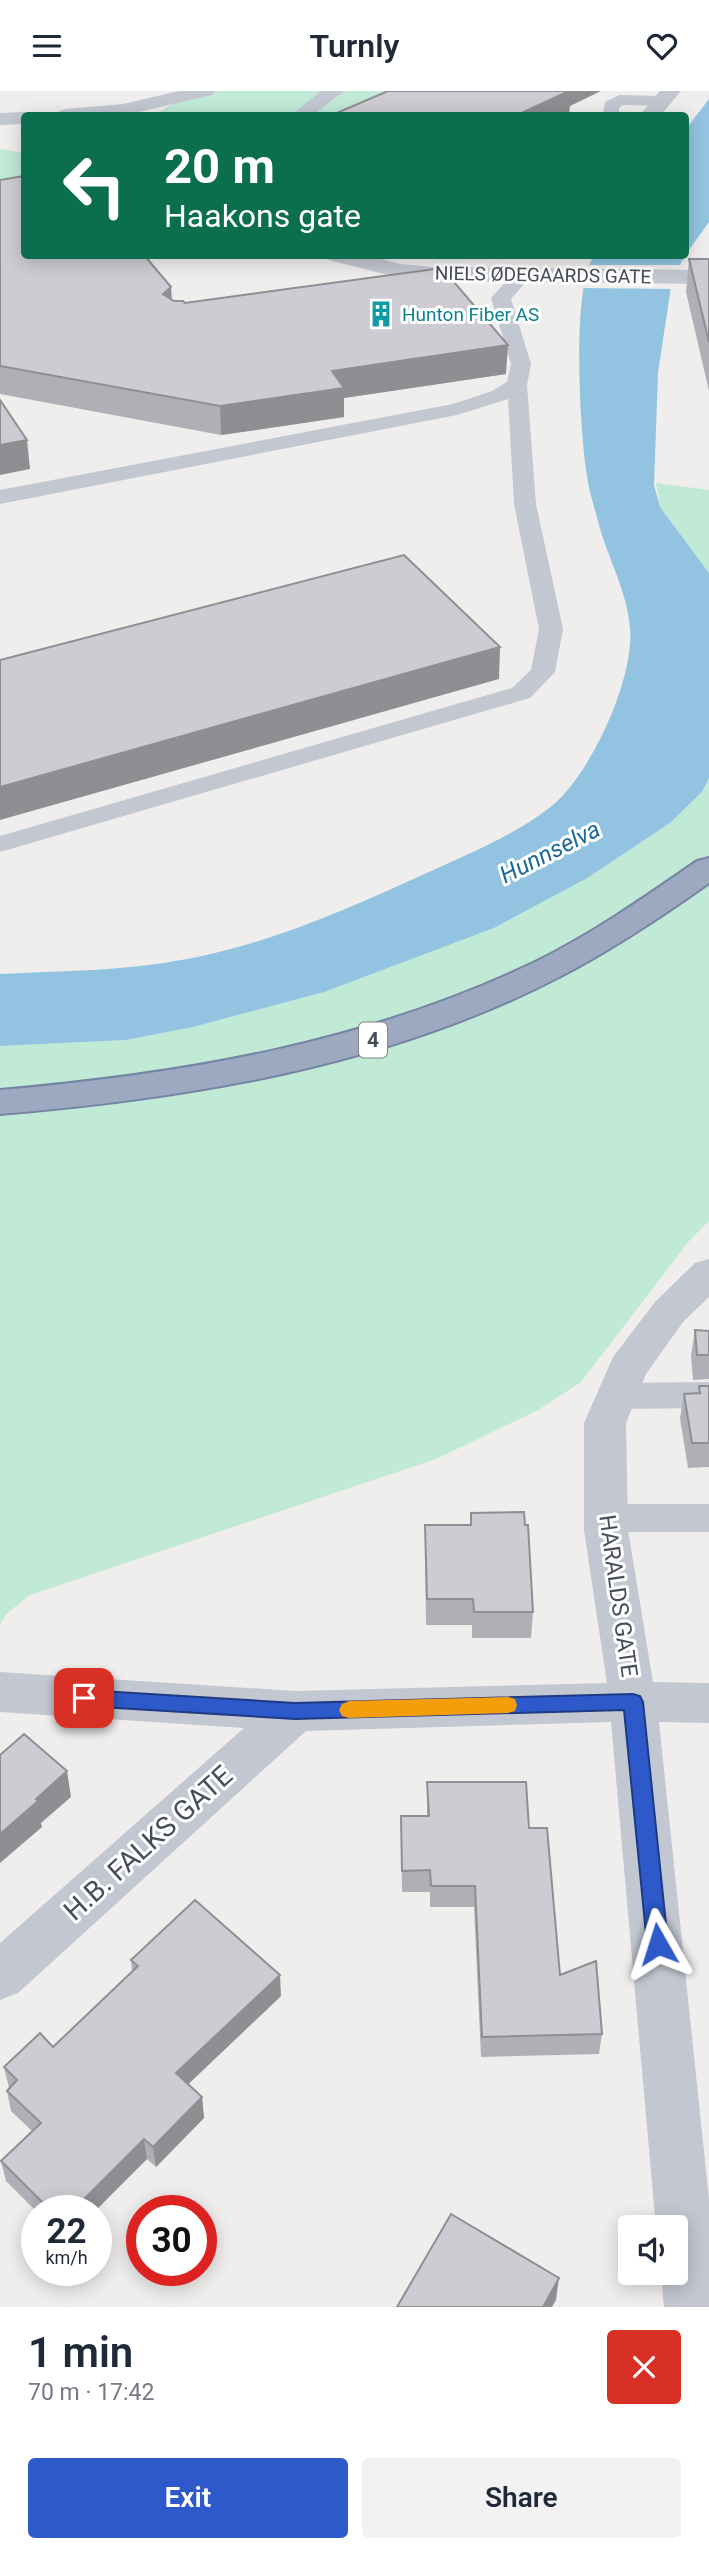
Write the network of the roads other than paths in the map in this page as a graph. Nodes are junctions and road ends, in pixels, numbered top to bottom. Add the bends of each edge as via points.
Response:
1 (205, 91) edge
2 (334, 91) edge
3 (661, 103) edge
4 (100, 112) edge
5 (305, 112) edge
6 (611, 112) edge
7 (21, 118) edge
8 (0, 119) edge
9 (353, 259) edge
10 (503, 259) edge
11 (432, 274) junction
12 (485, 276) junction
13 (521, 277) junction
14 (700, 277) edge
15 (394, 291) edge
16 (517, 385) junction
17 (0, 497) edge
18 (0, 844) edge
19 (709, 868) edge
20 (0, 1103) edge
21 (709, 1273) edge
22 (709, 1395) edge
23 (616, 1396) junction
24 (606, 1518) junction
25 (709, 1518) edge
26 (0, 1692) edge
27 (633, 1702) junction
28 (709, 1703) edge
29 (295, 1711) junction
30 (0, 1976) edge
31 (692, 2307) edge

1 - 4 street
2 - 5 street
3 - 6 lane via 619,100
7 - 8 street
9 - 11 street, NIELS ØDEGAARDS GATE
10 - 12 street
11 - 12 street, NIELS ØDEGAARDS GATE
11 - 15 lane
12 - 13 street, NIELS ØDEGAARDS GATE
13 - 14 street, NIELS ØDEGAARDS GATE
13 - 16 lane via 501,298 522,364
16 - 17 lane via 457,409
16 - 18 lane via 525,504 551,629 543,673 521,693
19 - 20 highway, 4 via 565,963 509,990 391,1035 233,1074 77,1098
21 - 23 street, HARALDS GATE via 669,1312 628,1368
22 - 23 lane
23 - 24 street, HARALDS GATE via 605,1423
24 - 25 lane
24 - 27 street, HARALDS GATE
26 - 29 street
27 - 28 street
27 - 29 street
27 - 31 street, HARALDS GATE
29 - 30 street, H.B. FALKS GATE

